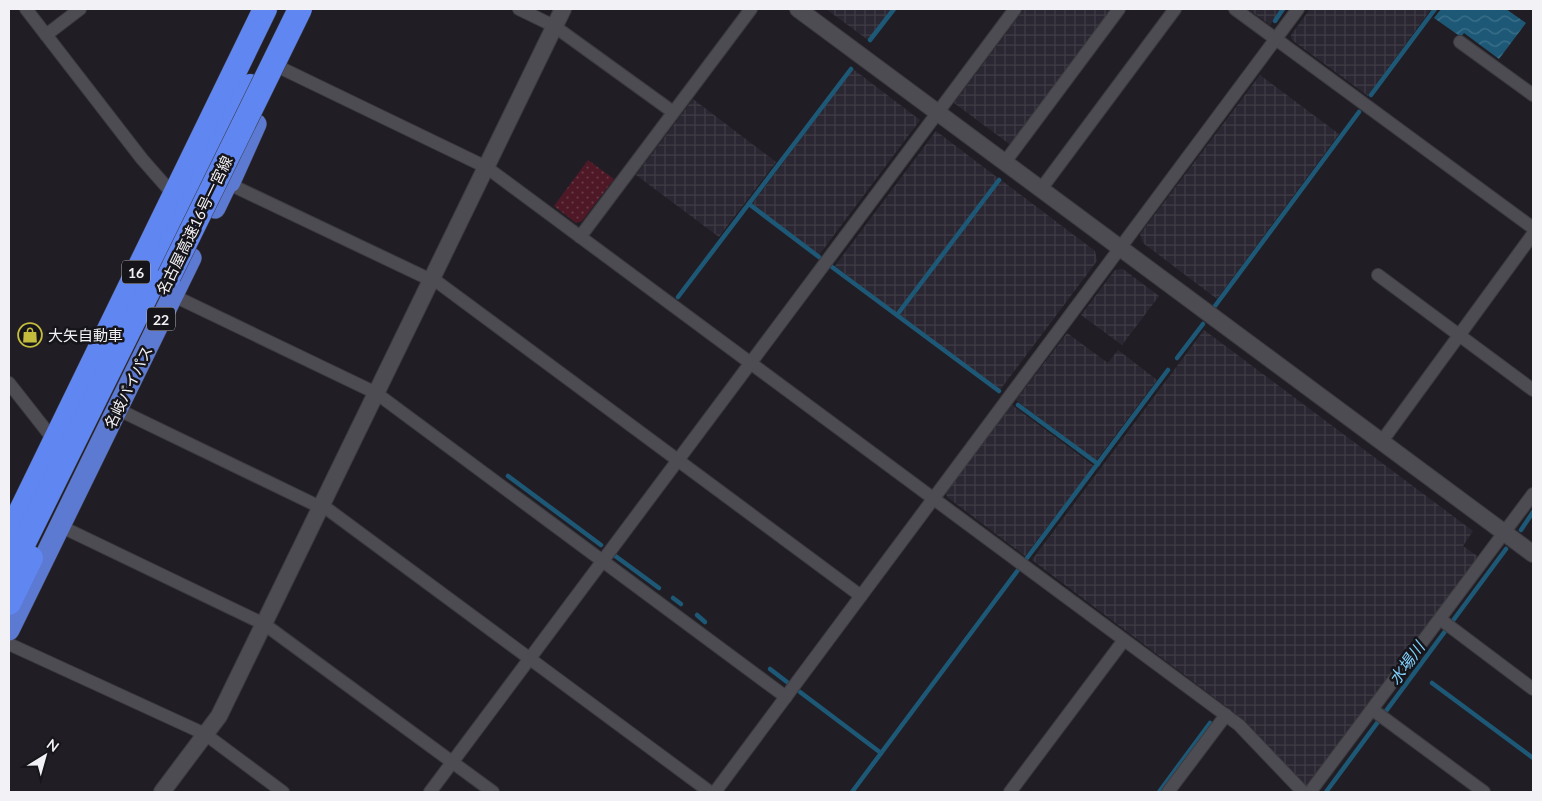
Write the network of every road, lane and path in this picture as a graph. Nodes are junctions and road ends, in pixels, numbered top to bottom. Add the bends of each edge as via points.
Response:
1 (26, 9) edge
2 (80, 9) edge
3 (261, 9) edge
4 (265, 9) edge
5 (300, 9) edge
6 (312, 9) edge
7 (519, 9) edge
8 (563, 9) edge
9 (751, 9) edge
10 (798, 9) edge
11 (1015, 9) edge
12 (1119, 9) edge
13 (1175, 9) edge
14 (1235, 9) edge
15 (1298, 9) edge
16 (554, 26) junction
17 (46, 35) junction
18 (1276, 39) junction
19 (1460, 42) dead end
20 (283, 69) junction
21 (1533, 95) edge
22 (674, 112) junction
23 (938, 112) junction
24 (1005, 162) junction
25 (486, 167) junction
26 (227, 182) junction
27 (1041, 189) junction
28 (171, 192) junction
29 (1533, 228) edge
30 (1533, 234) edge
31 (580, 237) junction
32 (1121, 248) junction
33 (1378, 275) dead end
34 (431, 279) junction
35 (172, 295) junction
36 (1459, 336) junction
37 (750, 363) junction
38 (9, 383) edge
39 (1533, 390) edge
40 (376, 394) junction
41 (117, 409) junction
42 (52, 439) junction
43 (1382, 441) junction
44 (678, 460) junction
45 (1533, 494) edge
46 (934, 499) junction
47 (321, 506) junction
48 (60, 526) junction
49 (9, 529) edge
50 (1505, 532) junction
51 (9, 535) edge
52 (1533, 554) edge
53 (602, 561) junction
54 (9, 573) edge
55 (861, 596) junction
56 (9, 603) edge
57 (264, 624) junction
58 (1446, 624) junction
59 (9, 630) edge
60 (1124, 640) junction
61 (9, 644) edge
62 (530, 659) junction
63 (1533, 689) edge
64 (786, 697) junction
65 (1226, 715) junction
66 (1382, 716) dead end
67 (206, 734) junction
68 (452, 762) junction
69 (162, 792) edge
70 (283, 792) edge
71 (430, 792) edge
72 (493, 792) edge
73 (710, 792) edge
74 (715, 792) edge
75 (1010, 792) edge
76 (1168, 792) edge
77 (1303, 792) edge
78 (1310, 792) edge
79 (1484, 792) edge

1 - 17 street
2 - 17 street
3 - 28 highway
4 - 51 highway, 名古屋高速16号一宮線 / 16
5 - 54 highway via 259,66
5 - 56 highway, 名古屋高速16号一宮線 / 16, bridge
6 - 20 highway, 名岐バイパス / 22
7 - 16 street
8 - 16 street
9 - 22 street
10 - 23 street
11 - 23 street
12 - 24 street
13 - 27 street
14 - 18 street
15 - 18 street
16 - 22 street
16 - 25 street
17 - 28 street
18 - 29 street
18 - 32 street
19 - 21 street
20 - 25 street
20 - 26 highway, 名岐バイパス / 22 via 230,182
22 - 31 street
23 - 24 street
23 - 37 street
24 - 27 street
25 - 31 street
25 - 34 street
26 - 34 street
26 - 35 highway, 名岐バイパス / 22
27 - 32 street
28 - 42 highway
30 - 36 street
31 - 37 street
32 - 43 street
32 - 46 street
33 - 36 street
34 - 40 street
34 - 44 street
35 - 40 street
35 - 41 highway, 名岐バイパス / 22
36 - 39 street
36 - 43 street
37 - 44 street
37 - 46 street
38 - 42 street
40 - 47 street
40 - 53 street
41 - 47 street
41 - 48 highway, 名岐バイパス / 22
42 - 49 highway
43 - 50 street
44 - 53 street
44 - 55 street
45 - 50 street
46 - 55 street
46 - 60 street
47 - 57 street
47 - 62 street
48 - 57 street
48 - 59 highway, 名岐バイパス / 22
50 - 52 street
50 - 58 street
53 - 62 street
53 - 64 street
55 - 64 street
57 - 67 street via 219,716
57 - 68 street
58 - 63 street
58 - 78 street
60 - 65 street
60 - 75 street
61 - 67 street
62 - 68 street
62 - 73 street
64 - 74 street
65 - 76 street
65 - 77 street
66 - 79 street
67 - 69 street
67 - 70 street
68 - 71 street
68 - 72 street

